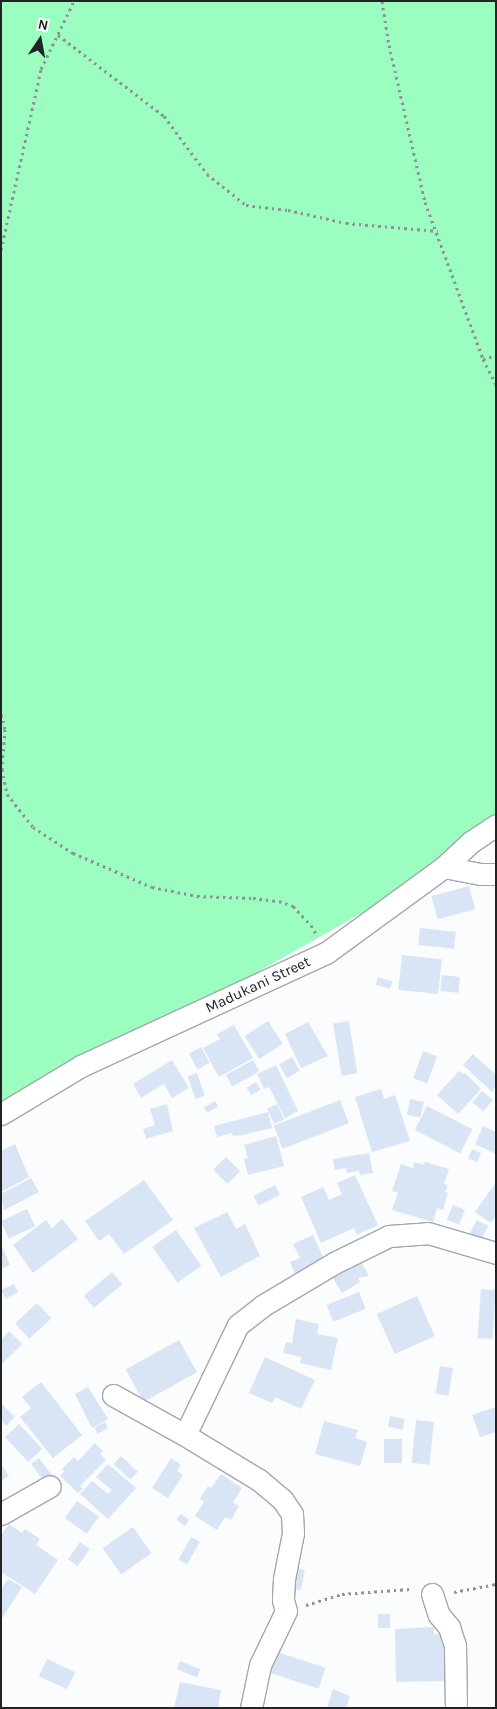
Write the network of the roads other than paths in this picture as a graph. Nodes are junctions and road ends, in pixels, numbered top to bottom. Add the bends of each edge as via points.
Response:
1 (496, 825) edge
2 (444, 867) junction
3 (496, 874) edge
4 (1, 1114) edge
5 (496, 1253) edge
6 (113, 1395) dead end
7 (185, 1435) junction
8 (50, 1486) dead end
9 (1, 1514) edge
10 (432, 1594) road end
11 (251, 1708) edge
12 (456, 1708) edge

1 - 2 street, Madukani Street
2 - 3 street
2 - 4 street, Madukani Street via 326,953 81,1066
5 - 7 street via 428,1233 389,1236 334,1263 262,1306 238,1325
6 - 7 street
7 - 11 street via 259,1480 282,1499 292,1514 293,1533 284,1579 286,1611 260,1664
8 - 9 street
10 - 12 street via 455,1645

